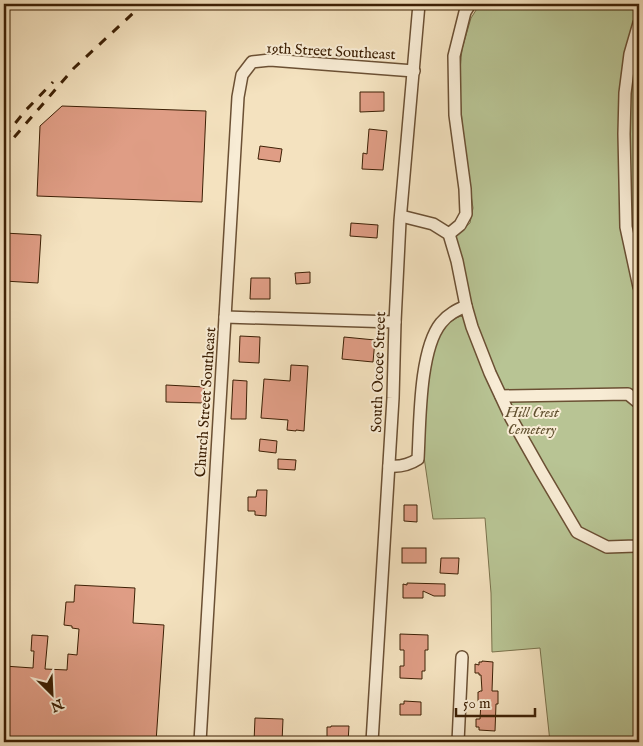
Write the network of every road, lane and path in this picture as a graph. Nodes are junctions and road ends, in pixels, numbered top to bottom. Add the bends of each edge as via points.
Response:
1 (419, 4) edge
2 (470, 4) edge
3 (639, 23) edge
4 (248, 67) joint
5 (414, 71) junction
6 (401, 216) junction
7 (449, 234) junction
8 (639, 287) edge
9 (466, 306) junction
10 (225, 317) junction
11 (395, 322) junction
12 (501, 396) junction
13 (639, 403) edge
14 (389, 466) junction
15 (639, 543) edge
16 (620, 546) junction
17 (639, 552) edge
18 (462, 657) dead end
19 (200, 742) edge
20 (372, 742) edge
21 (458, 742) edge

1 - 5 street, South Ocoee Street
2 - 7 street via 464,12 454,56 455,116 466,214 460,225
3 - 8 street via 630,54 624,134 626,227
4 - 5 street, 19th Street Southeast via 252,62 270,60
4 - 10 street, Church Street Southeast via 242,75 238,97
5 - 6 street, South Ocoee Street
6 - 7 street via 433,224
6 - 11 street, South Ocoee Street
7 - 9 street via 458,261
9 - 12 street
9 - 14 street via 454,311 441,323 432,338 423,386 418,459 410,464
10 - 11 street
10 - 19 street, Church Street Southeast
11 - 14 street, South Ocoee Street
12 - 13 street via 628,394
12 - 16 street via 577,532 607,547
14 - 20 street, South Ocoee Street
15 - 16 street
16 - 17 street
18 - 21 street

